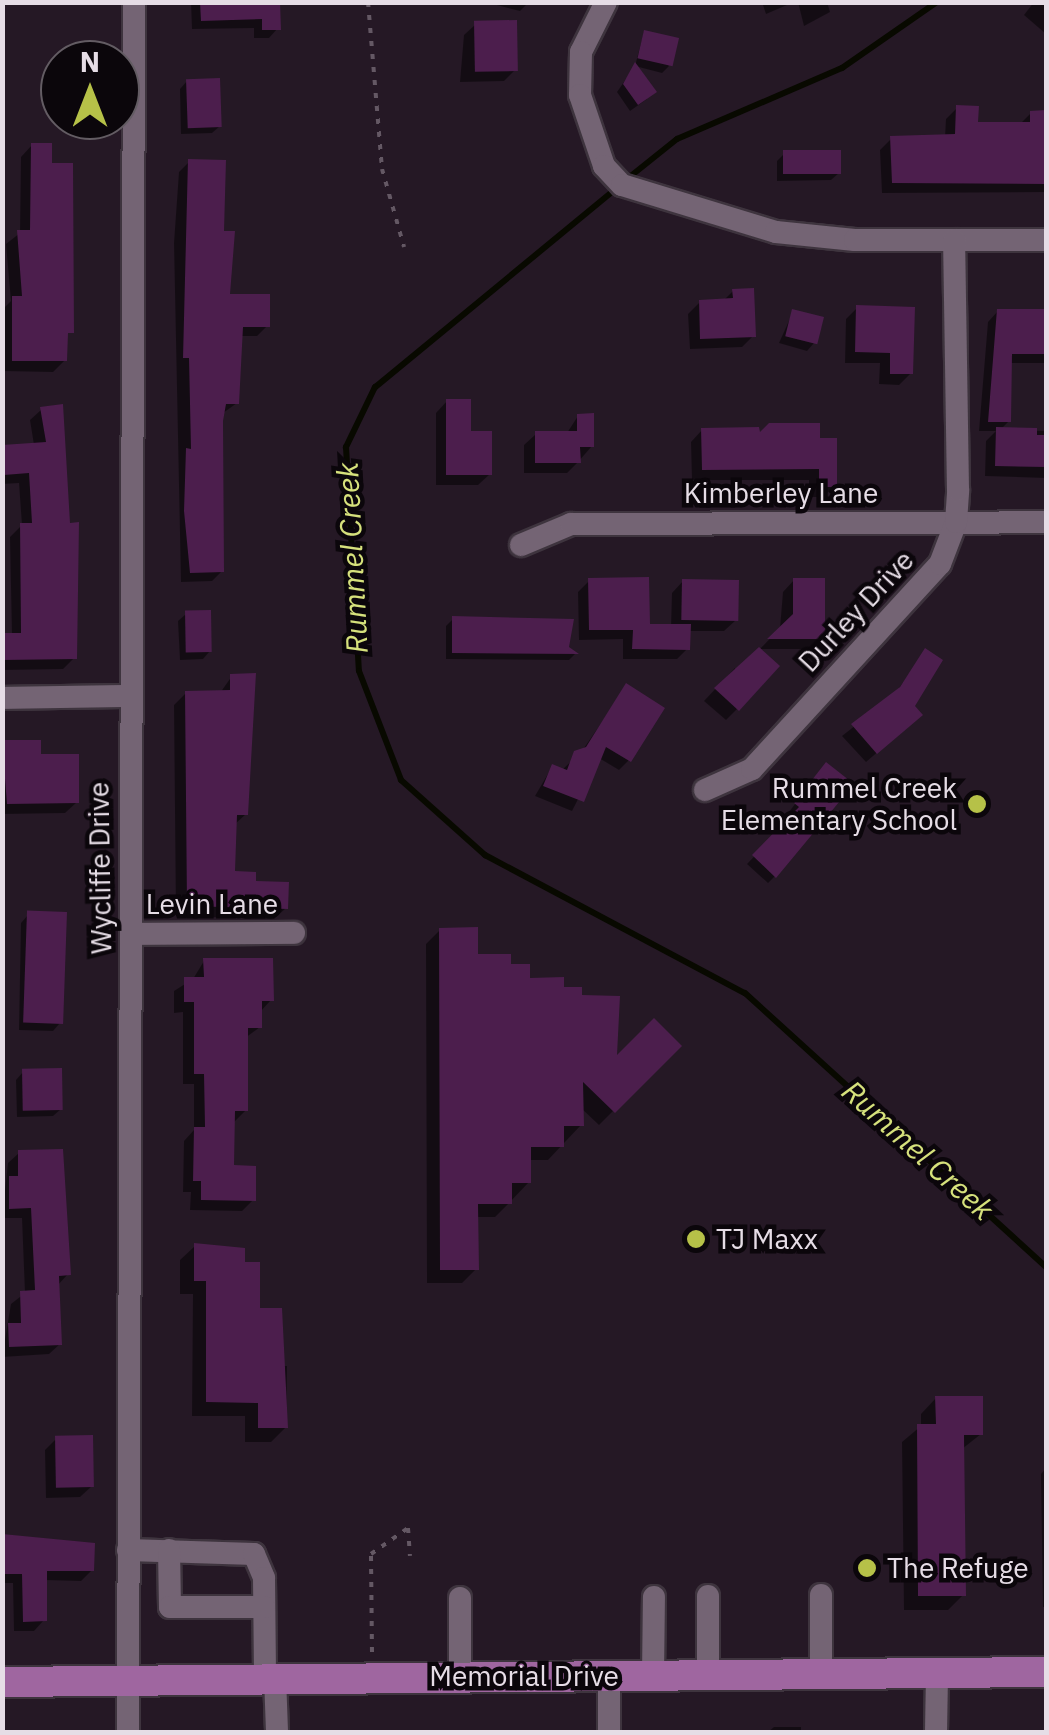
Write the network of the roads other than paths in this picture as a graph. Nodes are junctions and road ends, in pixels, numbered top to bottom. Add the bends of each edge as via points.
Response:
1 (134, 2) edge
2 (606, 2) edge
3 (954, 240) junction
4 (1046, 240) edge
5 (956, 522) junction
6 (1046, 522) edge
7 (521, 545) dead end
8 (128, 696) junction
9 (2, 698) edge
10 (705, 790) dead end
11 (131, 934) junction
12 (294, 934) dead end
13 (128, 1550) junction
14 (169, 1550) junction
15 (822, 1595) dead end
16 (708, 1596) dead end
17 (654, 1597) dead end
18 (460, 1598) dead end
19 (264, 1608) junction
20 (936, 1672) junction
21 (1046, 1672) edge
22 (708, 1674) junction
23 (821, 1674) junction
24 (653, 1675) junction
25 (460, 1676) junction
26 (609, 1676) junction
27 (270, 1677) junction
28 (128, 1678) junction
29 (2, 1682) edge
30 (128, 1732) edge
31 (277, 1732) edge
32 (609, 1732) edge
33 (936, 1732) edge

1 - 8 street, Wycliffe Drive
2 - 3 street via 581,52 580,94 604,166 642,195 776,232
3 - 4 street
3 - 5 street, Durley Drive
5 - 6 street, Kimberley Lane
5 - 7 street, Kimberley Lane via 571,524
5 - 10 street, Durley Drive via 940,564 752,769
8 - 9 street
8 - 11 street, Wycliffe Drive
11 - 12 street, Levin Lane
11 - 13 street, Wycliffe Drive
13 - 14 street
13 - 28 street, Wycliffe Drive
14 - 19 street via 254,1554 261,1564
14 - 19 street via 170,1608
15 - 23 street
16 - 22 street
17 - 24 street
18 - 25 street
19 - 27 street
20 - 21 main road, Memorial Drive
20 - 23 main road, Memorial Drive
20 - 33 street
22 - 23 main road, Memorial Drive
22 - 24 main road, Memorial Drive
24 - 26 main road, Memorial Drive
25 - 26 main road, Memorial Drive
25 - 27 main road, Memorial Drive
26 - 32 street
27 - 28 main road, Memorial Drive
27 - 31 street
28 - 29 main road, Memorial Drive
28 - 30 street, Wycliffe Drive

